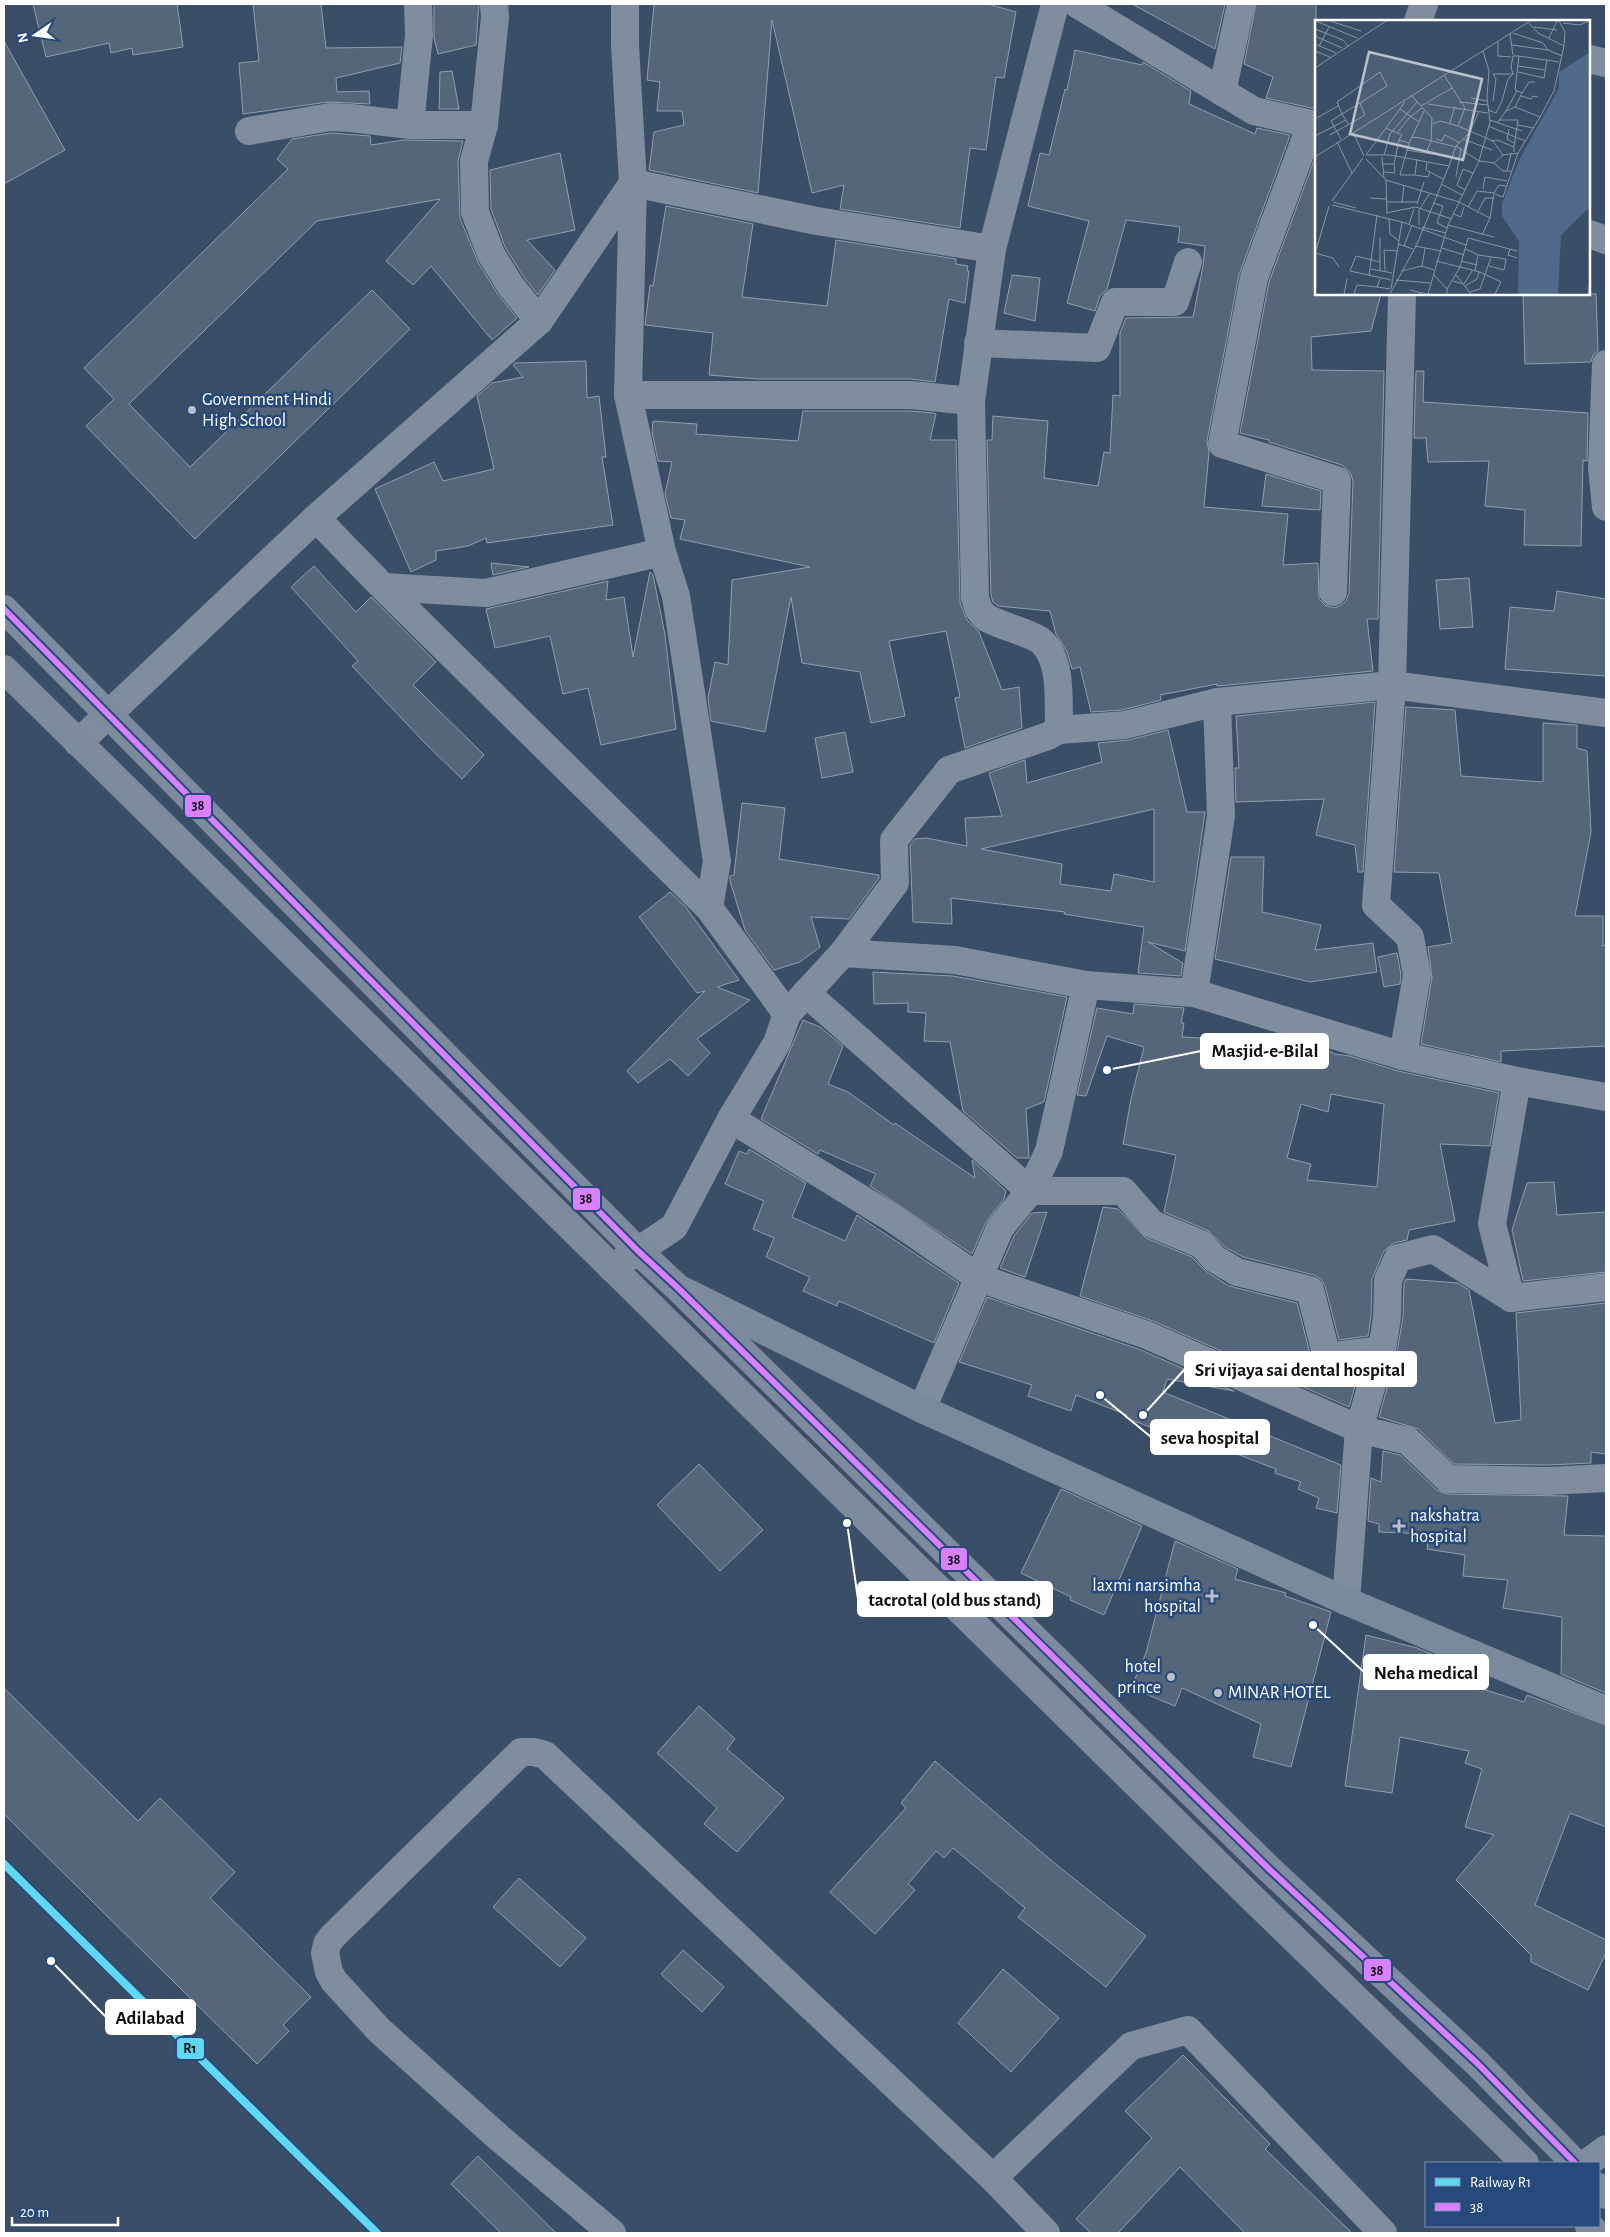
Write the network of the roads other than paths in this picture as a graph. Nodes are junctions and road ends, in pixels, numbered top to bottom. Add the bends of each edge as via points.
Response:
1 (418, 4) edge
2 (494, 4) edge
3 (625, 4) edge
4 (1056, 4) edge
5 (1077, 4) edge
6 (1241, 4) edge
7 (1424, 4) edge
8 (1418, 20) edge
9 (1590, 59) edge
10 (1606, 63) edge
11 (1222, 92) junction
12 (410, 125) junction
13 (484, 125) junction
14 (1314, 127) edge
15 (249, 130) dead end
16 (633, 183) junction
17 (1590, 234) edge
18 (1606, 240) edge
19 (992, 249) junction
20 (1188, 262) dead end
21 (1402, 295) edge
22 (539, 321) junction
23 (978, 343) junction
24 (1606, 364) edge
25 (628, 395) junction
26 (971, 401) junction
27 (1606, 507) edge
28 (316, 518) junction
29 (662, 552) junction
30 (383, 587) junction
31 (1333, 592) dead end
32 (4, 609) edge
33 (4, 669) edge
34 (1392, 685) junction
35 (1217, 702) junction
36 (109, 714) junction
37 (1606, 714) edge
38 (1059, 730) junction
39 (78, 743) junction
40 (709, 908) junction
41 (843, 953) junction
42 (1086, 985) junction
43 (1194, 993) junction
44 (806, 994) junction
45 (787, 1014) junction
46 (1403, 1056) junction
47 (1518, 1081) junction
48 (1606, 1097) edge
49 (731, 1118) junction
50 (1030, 1192) junction
51 (638, 1251) junction
52 (612, 1268) junction
53 (979, 1278) junction
54 (1606, 1287) edge
55 (678, 1288) junction
56 (1511, 1298) junction
57 (1382, 1350) junction
58 (922, 1409) junction
59 (1359, 1429) junction
60 (1606, 1478) edge
61 (1346, 1600) junction
62 (1606, 1710) edge
63 (1606, 2149) edge
64 (1524, 2162) edge
65 (1574, 2162) edge
66 (1588, 2162) edge
67 (992, 2178) junction
68 (612, 2233) edge
69 (1046, 2233) edge
70 (1383, 2233) edge

1 - 12 street via 419,35
2 - 13 street
3 - 16 street
4 - 19 street
5 - 11 street
6 - 11 street
7 - 8 street
9 - 10 street
11 - 14 street via 1254,111
12 - 13 street
12 - 15 street via 330,118
13 - 22 street via 474,161 475,212 491,254 510,285
14 - 31 street via 1254,278 1222,444 1337,480
16 - 19 street via 816,221
16 - 22 street
16 - 25 street
17 - 18 street
19 - 23 street
20 - 23 street via 1176,302 1115,302 1096,348
21 - 34 street
22 - 28 street
23 - 26 street
24 - 27 street via 1602,468
25 - 26 street via 902,394
25 - 29 street
26 - 38 street via 975,598 984,617 1040,640 1050,652 1055,668
28 - 30 street
28 - 36 street
29 - 30 street via 486,593
29 - 40 street via 676,596 717,860
30 - 40 street
32 - 36 main road
33 - 39 main road
34 - 35 street
34 - 37 street
34 - 46 street via 1376,905 1410,937 1417,975
35 - 38 street via 1124,725
35 - 43 street via 1221,816
36 - 39 street
36 - 51 main road
38 - 41 street via 949,770 894,840 895,883
39 - 52 main road
40 - 45 street
41 - 42 street via 955,960
41 - 44 street
42 - 43 street
42 - 50 street via 1049,1151
43 - 46 street
44 - 45 street
44 - 50 street
45 - 49 street via 777,1044
46 - 47 street
47 - 48 street
47 - 56 street via 1492,1224
49 - 51 street via 674,1227
49 - 53 street via 892,1218
50 - 53 street via 1000,1228
50 - 57 street via 1123,1191 1152,1224 1201,1244 1215,1259 1238,1272 1310,1290 1327,1358
51 - 52 street
51 - 55 main road
52 - 64 main road
53 - 58 street
53 - 59 street via 1146,1335
54 - 56 street
55 - 58 main road
55 - 65 main road via 1269,1869 1478,2064
56 - 57 street via 1433,1249 1398,1258 1388,1280
57 - 59 street
58 - 61 main road
59 - 60 street via 1408,1441 1448,1479 1548,1481
59 - 61 street
61 - 62 main road
63 - 66 street
67 - 68 street via 545,1755 521,1752 332,1937 327,1944 326,1962 334,1982 380,2030 497,2136
67 - 69 street
67 - 70 street via 1131,2046 1188,2030

